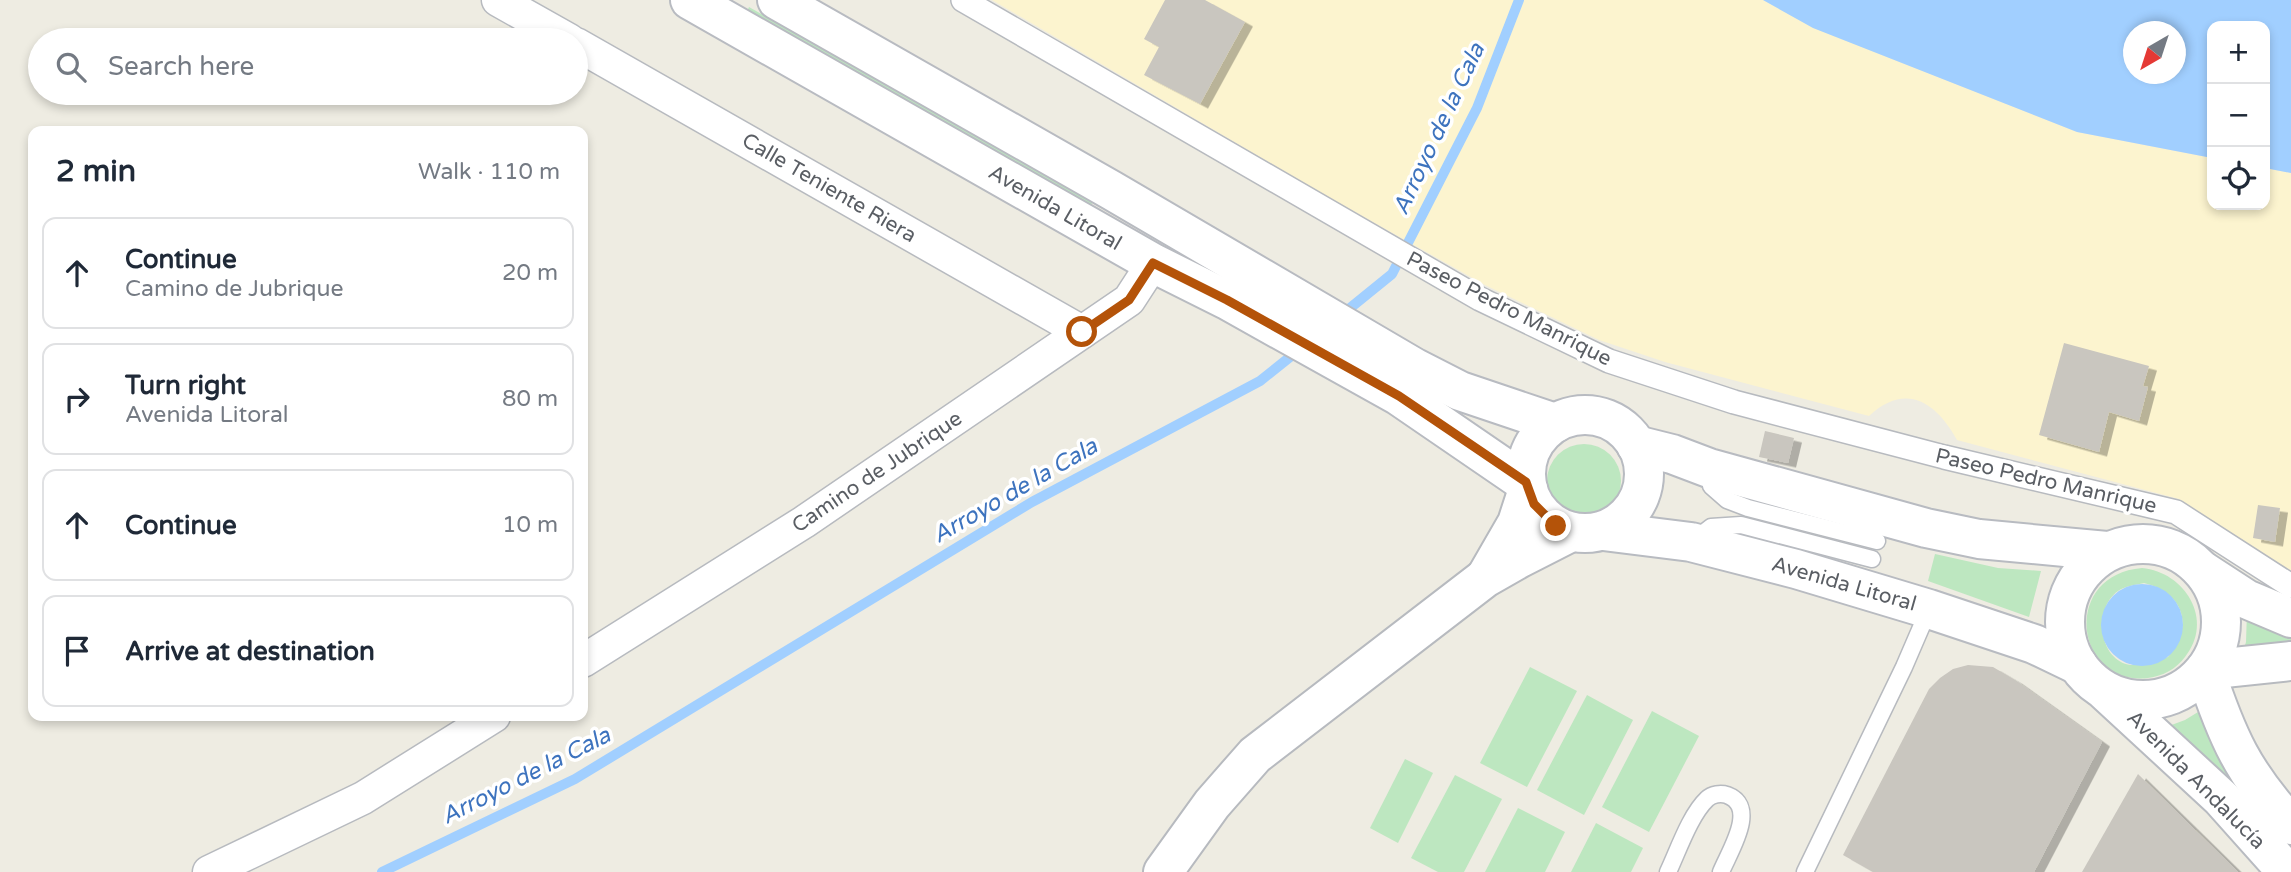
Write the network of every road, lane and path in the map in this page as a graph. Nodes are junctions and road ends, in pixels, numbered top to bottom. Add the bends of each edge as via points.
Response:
1 (498, 0) edge
2 (690, 0) edge
3 (777, 0) edge
4 (963, 0) edge
5 (548, 28) edge
6 (588, 51) edge
7 (1153, 263) junction
8 (1235, 284) junction
9 (1082, 332) junction
10 (1407, 382) junction
11 (1555, 424) junction
12 (1636, 445) junction
13 (1709, 468) junction
14 (1527, 486) junction
15 (1587, 532) junction
16 (1877, 541) dead end
17 (1691, 542) junction
18 (2107, 551) junction
19 (1872, 559) dead end
20 (2203, 572) junction
21 (1485, 579) junction
22 (2291, 586) edge
23 (1929, 609) junction
24 (2291, 618) edge
25 (588, 657) edge
26 (2291, 661) edge
27 (2205, 670) junction
28 (2090, 677) junction
29 (486, 721) edge
30 (2291, 825) edge
31 (209, 872) edge
32 (1163, 872) edge
33 (1668, 872) edge
34 (1721, 872) edge
35 (1805, 872) edge
36 (2287, 872) edge

1 - 5 street
2 - 7 main road, Avenida Litoral
3 - 8 main road, Avenida Litoral via 1111,190
4 - 22 street, Paseo Pedro Manrique via 1480,299 1561,340 1609,361 1734,402 2176,512
6 - 9 street, Calle Teniente Riera
7 - 8 main road, Avenida Litoral
7 - 9 street, Camino de Jubrique via 1129,300
8 - 10 main road, Avenida Litoral
9 - 25 street, Camino de Jubrique via 804,522
10 - 11 main road, Avenida Litoral via 1460,391
10 - 14 main road, Avenida Litoral
11 - 12 main road via 1591,415 1624,430
11 - 14 main road via 1532,448
12 - 13 main road
12 - 15 main road via 1644,479 1631,512 1618,523
13 - 16 lane via 1711,486 1727,500
13 - 18 main road via 1926,528 1979,539
14 - 15 main road via 1534,504 1556,526
14 - 21 main road via 1517,523
15 - 17 main road, Avenida Litoral
15 - 21 main road via 1520,558
17 - 19 lane via 1711,527 1741,525
17 - 23 main road, Avenida Litoral
18 - 20 main road via 2136,543 2166,547
18 - 28 main road via 2076,581 2064,623 2068,645
20 - 24 main road via 2246,599
20 - 27 main road via 2213,586 2221,621 2215,655
21 - 32 main road via 1255,755 1212,804
23 - 28 main road, Avenida Litoral via 2034,644
23 - 35 lane
26 - 27 main road
27 - 28 main road via 2189,686 2146,700 2124,698
27 - 30 main road, Avenida Andalucía via 2241,761
28 - 36 main road, Avenida Andalucía via 2221,798
29 - 31 street via 363,798
33 - 34 lane via 1708,797 1722,794 1740,805 1742,820

